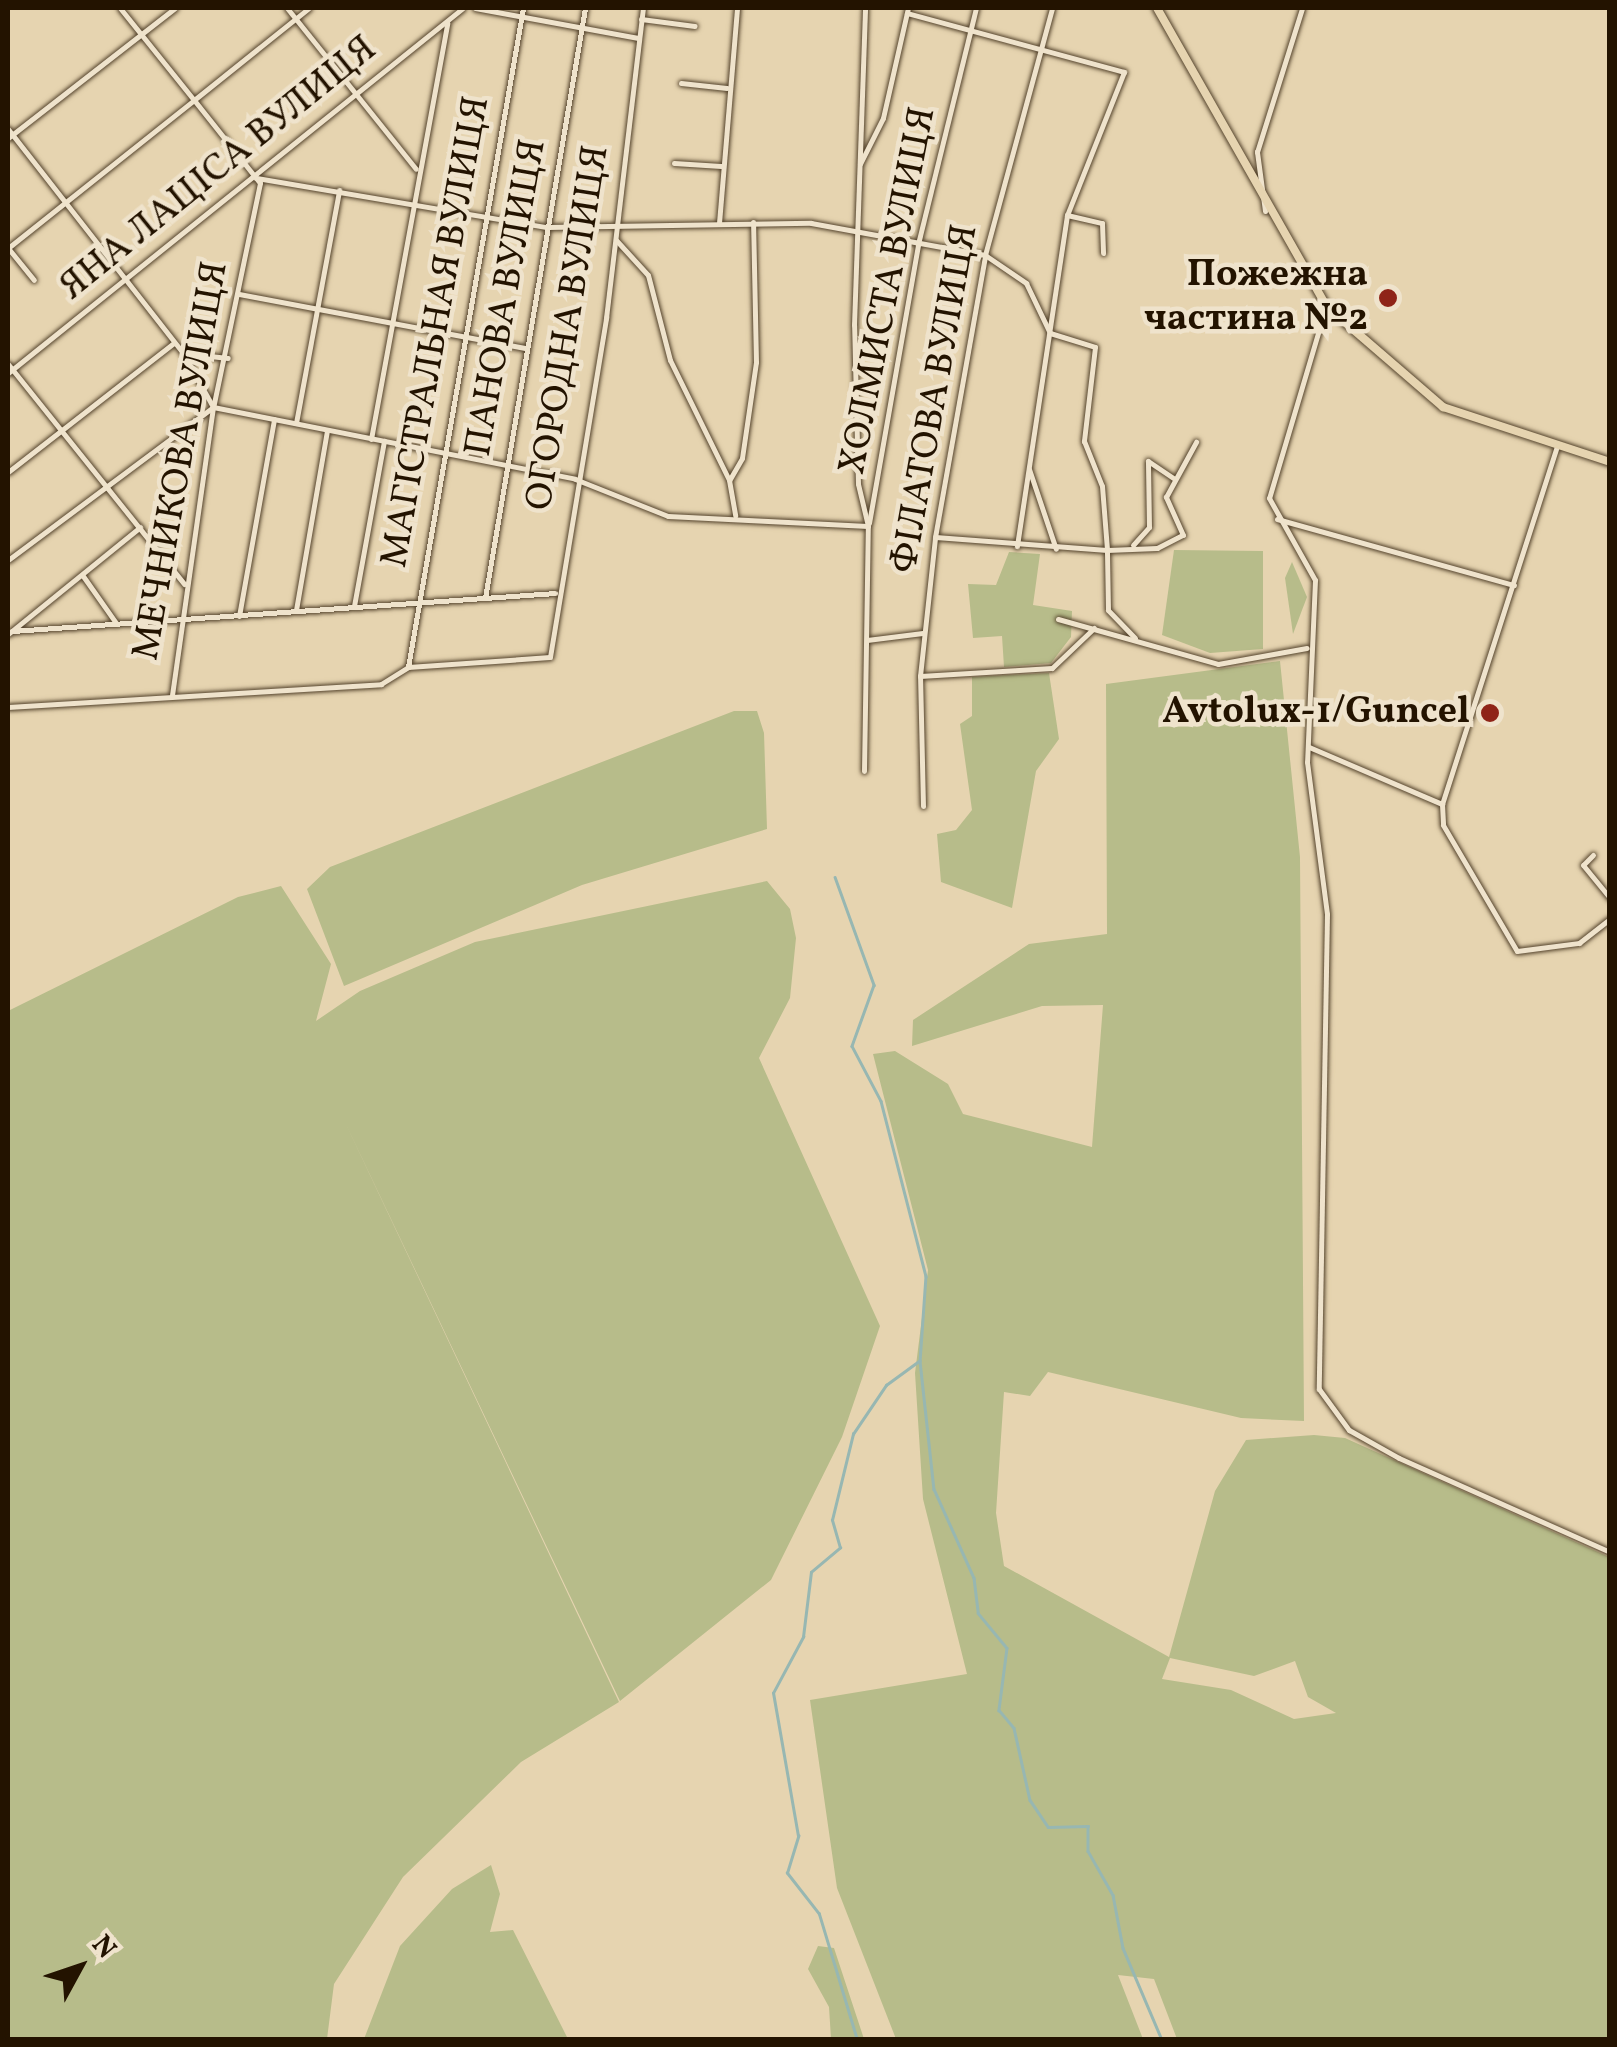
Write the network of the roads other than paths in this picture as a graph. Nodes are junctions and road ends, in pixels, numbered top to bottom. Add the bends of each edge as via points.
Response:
1 (120, 8) edge
2 (175, 8) edge
3 (287, 8) edge
4 (309, 8) edge
5 (464, 8) edge
6 (476, 8) edge
7 (523, 8) edge
8 (585, 8) edge
9 (643, 8) edge
10 (737, 8) edge
11 (864, 8) edge
12 (976, 8) edge
13 (1052, 8) edge
14 (1157, 8) edge
15 (1302, 8) edge
16 (908, 10) edge
17 (522, 16) junction
18 (296, 18) junction
19 (641, 18) junction
20 (448, 20) junction
21 (695, 26) dead end
22 (581, 27) junction
23 (971, 28) junction
24 (142, 34) junction
25 (638, 38) junction
26 (1044, 44) junction
27 (682, 83) dead end
28 (727, 88) junction
29 (356, 96) junction
30 (194, 100) junction
31 (9, 134) edge
32 (674, 163) dead end
33 (720, 166) junction
34 (858, 166) junction
35 (418, 171) junction
36 (256, 178) junction
37 (339, 190) junction
38 (66, 202) junction
39 (413, 206) junction
40 (1265, 211) junction
41 (1067, 215) junction
42 (485, 218) junction
43 (753, 222) junction
44 (720, 223) junction
45 (547, 227) junction
46 (617, 228) junction
47 (856, 228) junction
48 (616, 240) junction
49 (918, 244) junction
50 (8, 248) edge
51 (1103, 253) dead end
52 (986, 255) junction
53 (34, 280) dead end
54 (125, 280) junction
55 (239, 294) junction
56 (1326, 306) junction
57 (313, 308) junction
58 (390, 322) junction
59 (1050, 334) junction
60 (464, 336) junction
61 (174, 343) junction
62 (525, 348) junction
63 (182, 354) junction
64 (228, 358) junction
65 (9, 368) edge
66 (213, 407) junction
67 (274, 420) junction
68 (296, 424) junction
69 (60, 430) junction
70 (327, 431) junction
71 (370, 438) junction
72 (384, 442) junction
73 (1196, 442) dead end
74 (1556, 446) junction
75 (443, 452) junction
76 (1610, 462) edge
77 (507, 464) junction
78 (1027, 466) junction
79 (8, 472) edge
80 (1172, 478) junction
81 (575, 480) junction
82 (729, 480) junction
83 (105, 484) junction
84 (735, 515) junction
85 (1277, 519) junction
86 (868, 526) junction
87 (140, 527) junction
88 (934, 537) junction
89 (1017, 546) junction
90 (1132, 546) junction
91 (1056, 549) junction
92 (1107, 550) junction
93 (8, 560) edge
94 (83, 576) junction
95 (184, 584) junction
96 (1514, 585) junction
97 (555, 593) junction
98 (485, 598) junction
99 (416, 603) junction
100 (354, 607) junction
101 (296, 611) junction
102 (239, 616) junction
103 (1058, 619) dead end
104 (176, 620) junction
105 (116, 623) junction
106 (1094, 628) junction
107 (10, 632) edge
108 (924, 633) junction
109 (1134, 638) junction
110 (868, 640) junction
111 (1308, 648) junction
112 (408, 667) junction
113 (920, 676) junction
114 (172, 696) junction
115 (8, 707) edge
116 (1308, 747) junction
117 (864, 771) dead end
118 (1442, 804) junction
119 (923, 806) dead end
120 (1593, 855) dead end
121 (1610, 898) edge
122 (1610, 919) edge
123 (1610, 1552) edge

1 - 24 street
2 - 24 street
3 - 18 street
4 - 18 street
5 - 20 street, ЯНА ЛАЦІСА ВУЛИЦЯ
6 - 17 street
7 - 17 street, МАГІСТРАЛЬНАЯ ВУЛИЦЯ
8 - 22 street, ПАНОВА ВУЛИЦЯ
9 - 19 street, ОГОРОДНА ВУЛИЦЯ
10 - 28 street
11 - 34 street
12 - 23 street, ХОЛМИСТА ВУЛИЦЯ
13 - 26 street, ФІЛАТОВА ВУЛИЦЯ
14 - 40 main road
15 - 40 street via 1257,152
16 - 23 street
16 - 34 street via 884,118
17 - 22 street
17 - 42 street, МАГІСТРАЛЬНАЯ ВУЛИЦЯ
18 - 29 street
18 - 30 street
19 - 21 street
19 - 25 street, ОГОРОДНА ВУЛИЦЯ
20 - 29 street, ЯНА ЛАЦІСА ВУЛИЦЯ
20 - 35 street
22 - 25 street
22 - 45 street, ПАНОВА ВУЛИЦЯ
23 - 26 street
23 - 49 street, ХОЛМИСТА ВУЛИЦЯ
24 - 30 street
24 - 31 street
25 - 46 street, ОГОРОДНА ВУЛИЦЯ
26 - 41 street via 1124,72
26 - 52 street, ФІЛАТОВА ВУЛИЦЯ
27 - 28 street
28 - 33 street
29 - 35 street
29 - 36 street, ЯНА ЛАЦІСА ВУЛИЦЯ
30 - 36 street
30 - 38 street
31 - 38 street
32 - 33 street
33 - 44 street
34 - 47 street
35 - 39 street
36 - 37 street
36 - 54 street, ЯНА ЛАЦІСА ВУЛИЦЯ
36 - 55 street, МЕЧНИКОВА ВУЛИЦЯ
37 - 39 street
37 - 57 street
38 - 50 street
38 - 54 street
39 - 42 street
39 - 58 street
40 - 56 main road
41 - 51 street via 1102,223
41 - 59 street
42 - 45 street
42 - 60 street, МАГІСТРАЛЬНАЯ ВУЛИЦЯ
43 - 44 street
43 - 47 street
43 - 82 street via 756,362 742,458
44 - 46 street
45 - 46 street
45 - 62 street, ПАНОВА ВУЛИЦЯ
46 - 48 street, ОГОРОДНА ВУЛИЦЯ
47 - 49 street
47 - 86 street via 858,484
48 - 81 street, ОГОРОДНА ВУЛИЦЯ
48 - 82 street via 648,275 670,360
49 - 52 street
49 - 86 street, ХОЛМИСТА ВУЛИЦЯ
50 - 53 street
52 - 59 street via 1026,283
52 - 88 street, ФІЛАТОВА ВУЛИЦЯ
54 - 61 street
54 - 65 street, ЯНА ЛАЦІСА ВУЛИЦЯ
55 - 57 street
55 - 64 street, МЕЧНИКОВА ВУЛИЦЯ
56 - 74 main road via 1444,407
56 - 85 street via 1269,498
57 - 58 street
57 - 68 street
58 - 60 street
58 - 71 street
59 - 78 street
59 - 92 street via 1095,346 1084,442 1102,486
60 - 62 street
60 - 75 street, МАГІСТРАЛЬНАЯ ВУЛИЦЯ
61 - 63 street
61 - 69 street
62 - 77 street, ПАНОВА ВУЛИЦЯ
63 - 64 street
63 - 66 street
64 - 66 street, МЕЧНИКОВА ВУЛИЦЯ
65 - 69 street
66 - 67 street
66 - 83 street
66 - 95 street, МЕЧНИКОВА ВУЛИЦЯ
67 - 68 street
67 - 102 street
68 - 70 street
69 - 79 street
69 - 83 street
70 - 71 street
70 - 101 street
71 - 72 street
72 - 75 street
72 - 100 street
73 - 80 street
74 - 76 main road
74 - 96 street
75 - 77 street
75 - 99 street, МАГІСТРАЛЬНАЯ ВУЛИЦЯ
77 - 81 street
77 - 98 street, ПАНОВА ВУЛИЦЯ
78 - 89 street
78 - 91 street
80 - 90 street via 1166,497 1184,535
80 - 90 street via 1148,461 1149,527
81 - 84 street via 668,516
81 - 97 street, ОГОРОДНА ВУЛИЦЯ
82 - 84 street
83 - 87 street
83 - 93 street
84 - 86 street
85 - 96 street
85 - 111 street via 1315,580
86 - 110 street
87 - 94 street
87 - 95 street
88 - 89 street
88 - 108 street, ФІЛАТОВА ВУЛИЦЯ
89 - 91 street
90 - 92 street
91 - 92 street
92 - 109 street via 1108,610
94 - 105 street
94 - 107 street
95 - 104 street, МЕЧНИКОВА ВУЛИЦЯ
96 - 118 street
97 - 98 street
97 - 112 street, ОГОРОДНА ВУЛИЦЯ via 550,657
98 - 99 street
99 - 100 street
99 - 112 street, МАГІСТРАЛЬНАЯ ВУЛИЦЯ
100 - 101 street
101 - 102 street
102 - 104 street
103 - 106 street
104 - 105 street
104 - 114 street, МЕЧНИКОВА ВУЛИЦЯ
105 - 107 street
106 - 109 street
106 - 113 street via 1052,668
108 - 110 street
108 - 113 street, ФІЛАТОВА ВУЛИЦЯ
109 - 111 street via 1218,664
110 - 117 street
111 - 116 street
112 - 114 street via 380,684
113 - 119 street, ФІЛАТОВА ВУЛИЦЯ
114 - 115 street
116 - 118 street
116 - 123 street via 1327,914 1319,1389 1349,1430
118 - 122 street via 1444,825 1517,951 1579,942
120 - 121 street via 1583,865

